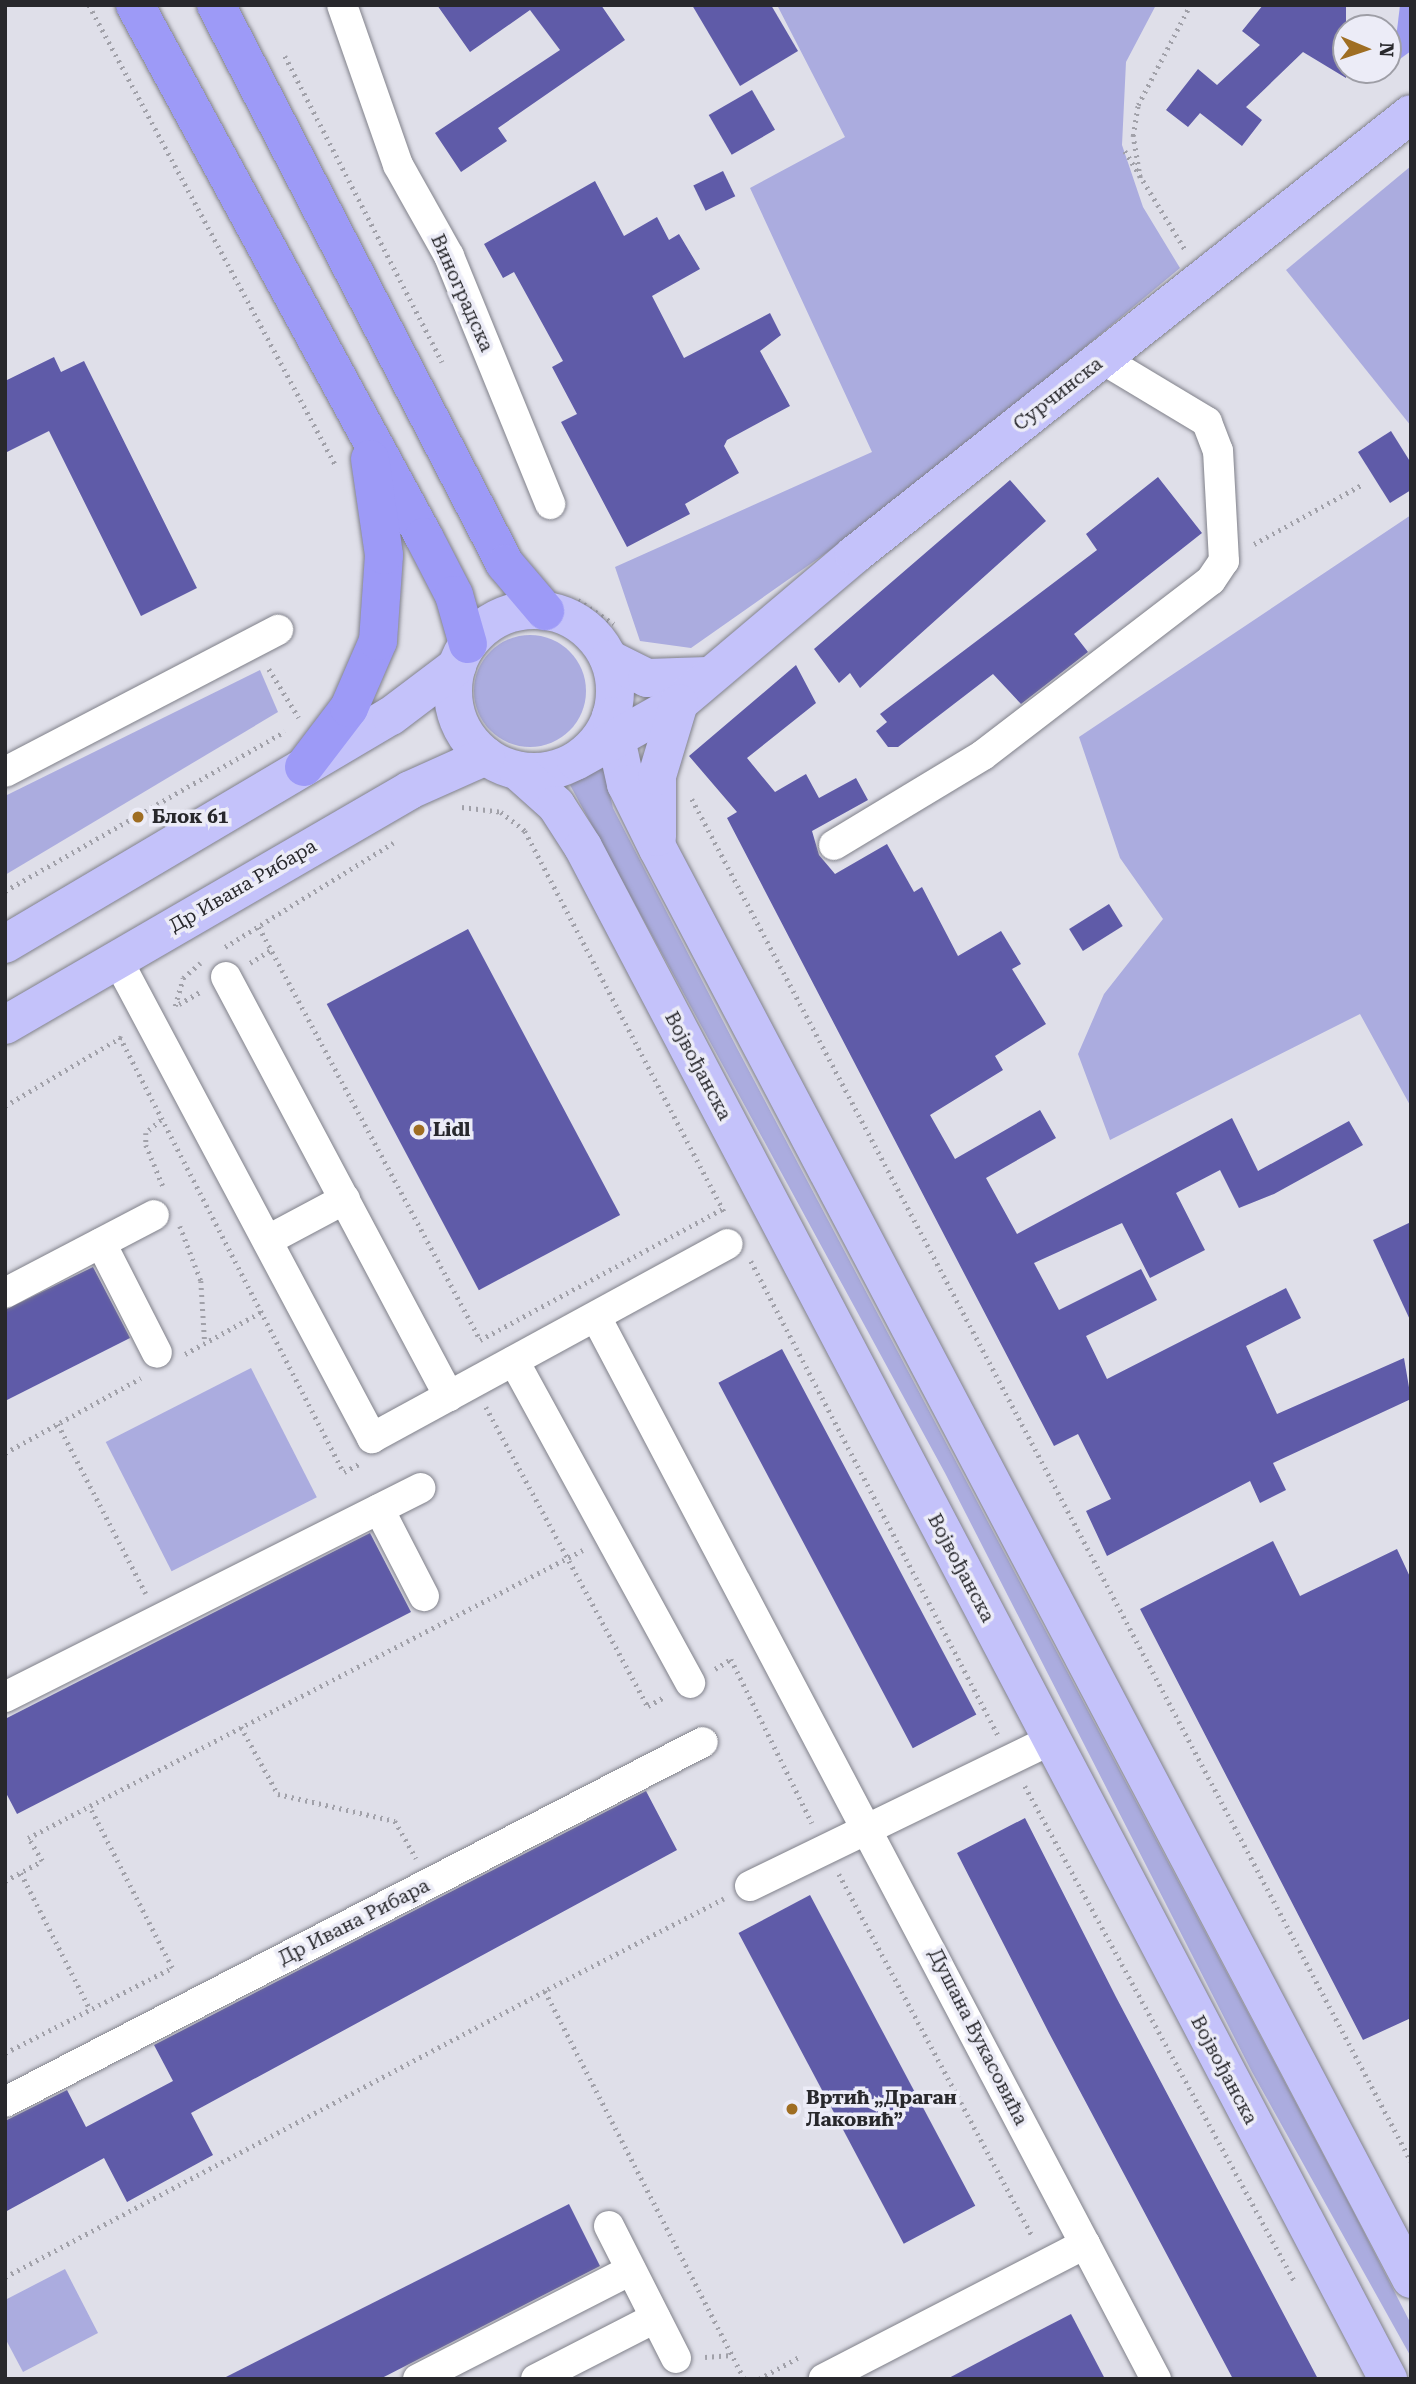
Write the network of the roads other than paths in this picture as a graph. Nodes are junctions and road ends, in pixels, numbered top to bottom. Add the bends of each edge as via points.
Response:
1 (135, 5) edge
2 (216, 5) edge
3 (342, 5) edge
4 (1411, 114) edge
5 (1102, 359) junction
6 (365, 430) junction
7 (550, 504) dead end
8 (545, 611) junction
9 (266, 636) road end
10 (463, 655) junction
11 (609, 659) junction
12 (708, 676) junction
13 (679, 703) junction
14 (613, 730) junction
15 (502, 764) junction
16 (304, 768) junction
17 (5, 772) edge
18 (834, 845) dead end
19 (658, 849) junction
20 (5, 944) edge
21 (117, 959) junction
22 (215, 964) road end
23 (5, 1024) edge
24 (345, 1199) junction
25 (154, 1215) dead end
26 (734, 1237) road end
27 (270, 1239) junction
28 (101, 1243) junction
29 (5, 1293) edge
30 (596, 1317) junction
31 (513, 1361) junction
32 (160, 1362) road end
33 (449, 1396) junction
34 (420, 1488) dead end
35 (379, 1509) junction
36 (424, 1597) dead end
37 (690, 1682) road end
38 (5, 1697) edge
39 (1051, 1740) junction
40 (703, 1742) dead end
41 (871, 1830) junction
42 (750, 1886) road end
43 (5, 2102) edge
44 (609, 2226) dead end
45 (1085, 2244) junction
46 (631, 2270) junction
47 (1411, 2279) edge
48 (655, 2318) junction
49 (676, 2358) dead end
50 (418, 2379) edge
51 (536, 2379) edge
52 (824, 2379) edge
53 (1156, 2379) edge
54 (1388, 2379) edge

1 - 6 highway
2 - 8 highway via 505,564
3 - 7 street, Виноградска via 398,165 449,256
4 - 5 main road, Сурчинска
5 - 12 main road, Сурчинска
5 - 18 street via 1207,422 1218,451 1227,551 1211,580 1135,632 984,755
6 - 10 highway via 454,595
6 - 16 highway via 383,533 378,641 349,708
8 - 10 main road via 501,617
8 - 11 main road via 582,626
9 - 17 street
10 - 15 main road via 457,716
10 - 16 main road via 432,689
11 - 12 main road via 647,678
11 - 14 main road via 615,691
12 - 13 main road, Сурчинска
13 - 14 main road, Сурчинска
13 - 19 main road via 660,760
14 - 15 main road, Сурчинска via 576,761
14 - 19 main road
15 - 21 main road, Др Ивана Рибара via 410,790
15 - 39 main road, Војвођанска via 556,804 583,847
16 - 20 main road
19 - 47 main road
21 - 23 main road, Др Ивана Рибара
21 - 27 street
22 - 24 street
24 - 27 street
24 - 33 street
25 - 28 street
26 - 30 street
27 - 33 street via 372,1438
28 - 29 street
28 - 32 street
30 - 31 street
30 - 41 street
31 - 33 street
31 - 37 street
34 - 35 street
35 - 36 street
35 - 38 street
39 - 41 street
39 - 54 main road, Војвођанска
40 - 43 street, Др Ивана Рибара
41 - 42 street
41 - 45 street, Душана Вукасовића
44 - 46 street
45 - 52 street
45 - 53 street, Душана Вукасовића
46 - 48 street
46 - 50 street
48 - 49 street
48 - 51 street

